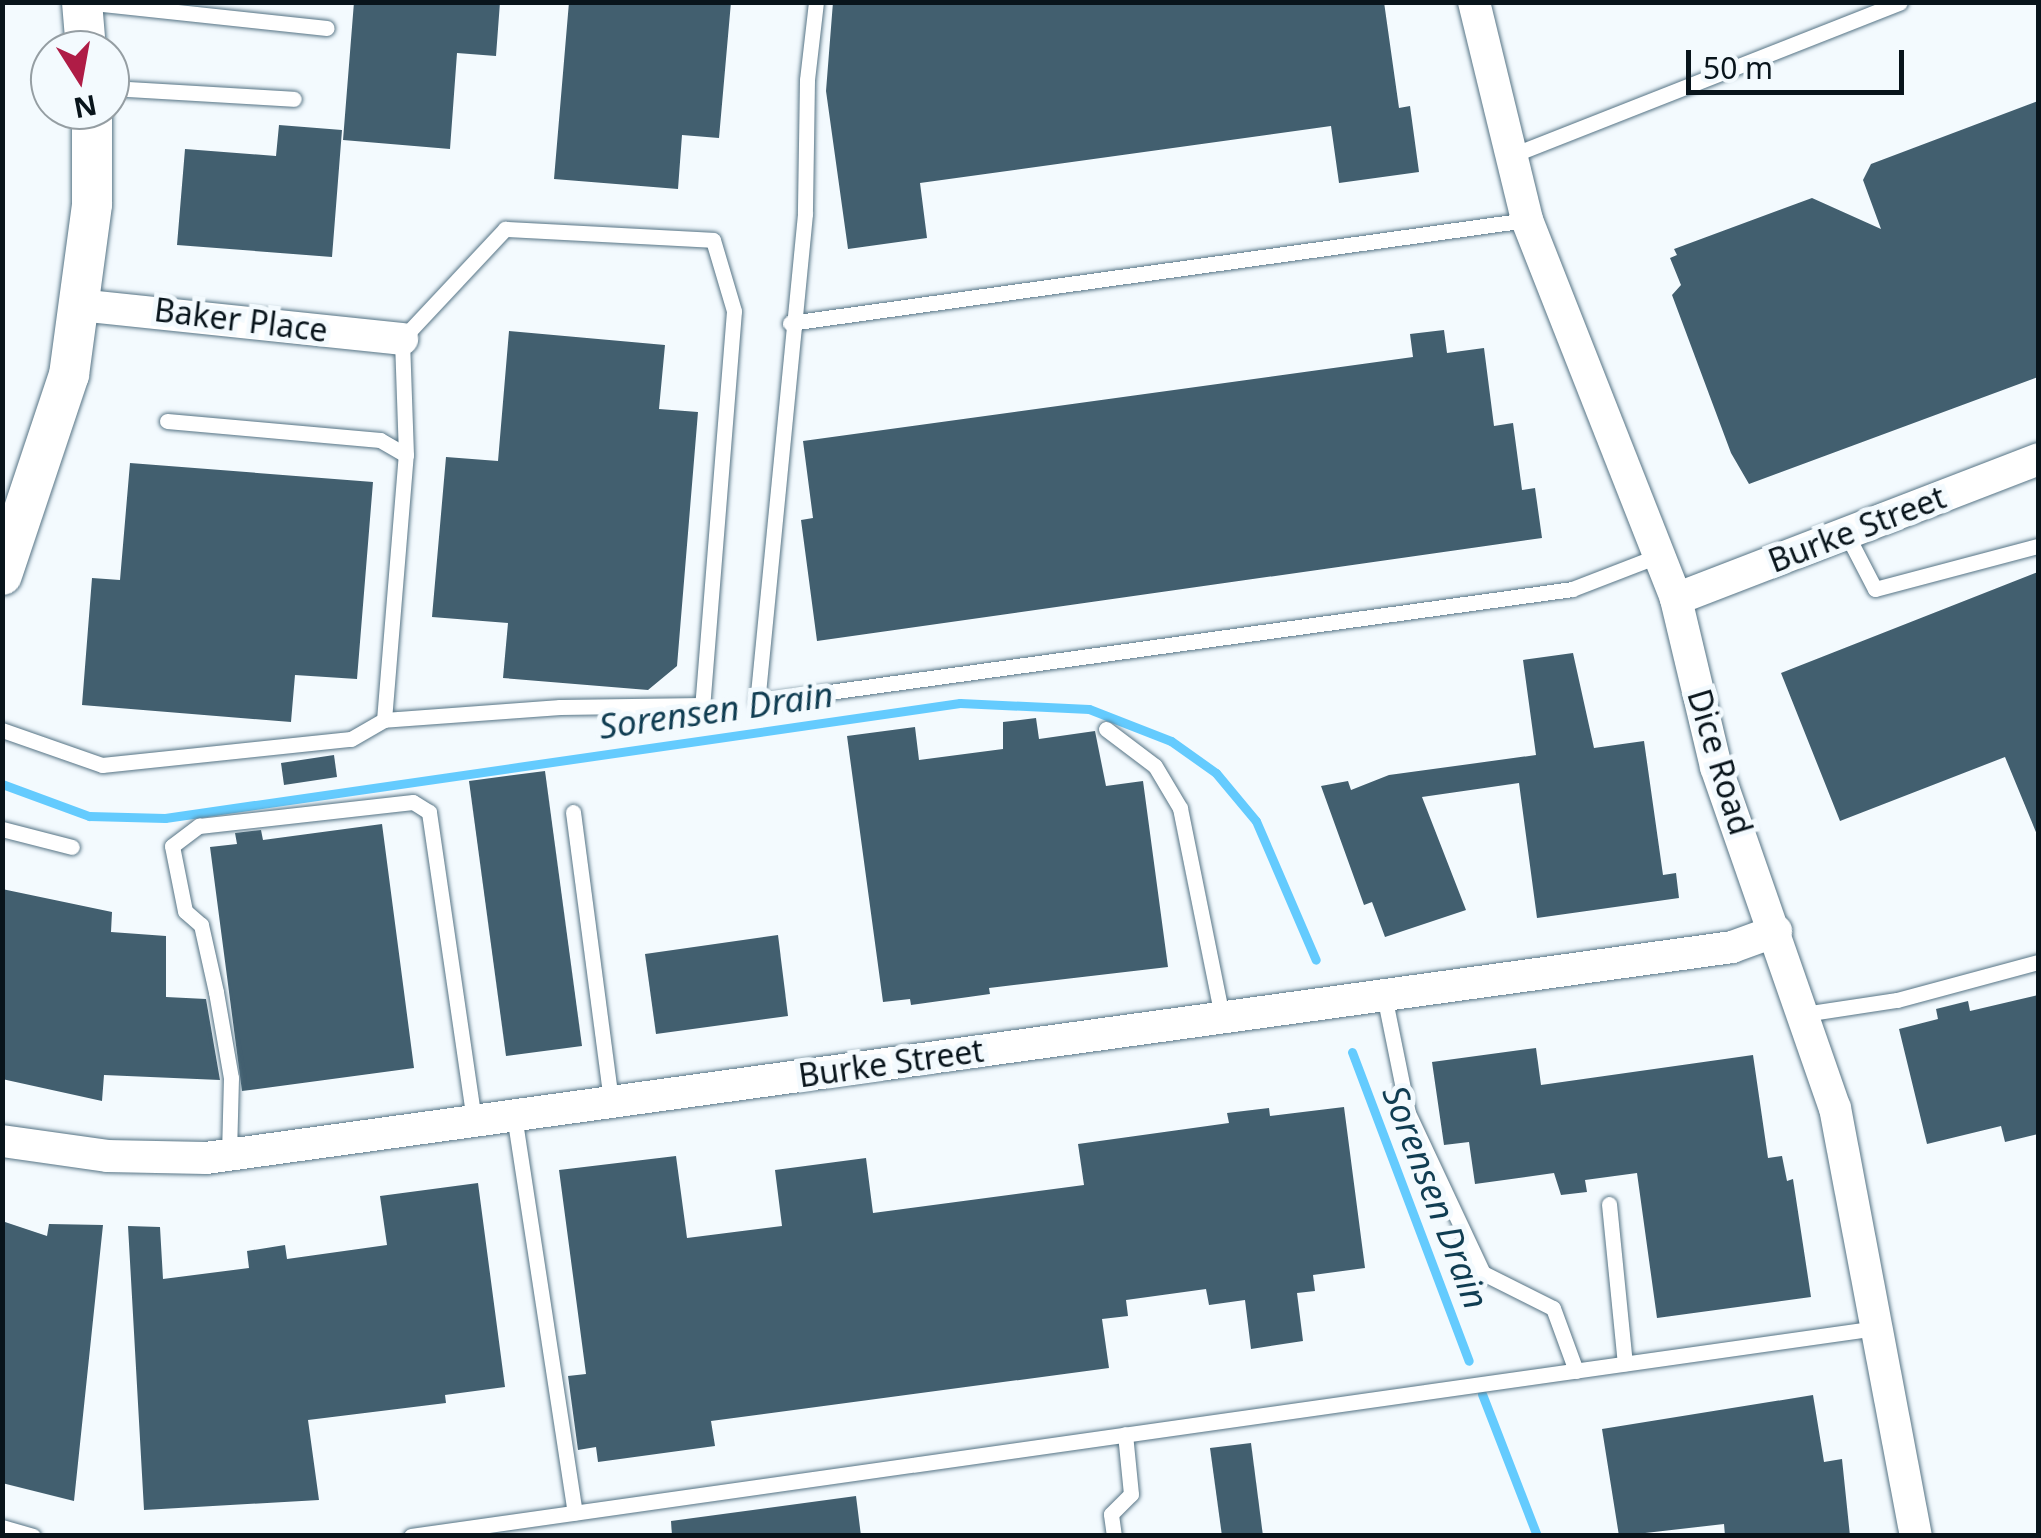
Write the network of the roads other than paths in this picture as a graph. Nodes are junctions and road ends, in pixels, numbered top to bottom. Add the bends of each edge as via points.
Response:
1 (83, 2) edge
2 (816, 2) edge
3 (1474, 2) edge
4 (1900, 2) edge
5 (326, 28) dead end
6 (85, 30) edge
7 (130, 89) edge
8 (294, 99) dead end
9 (92, 130) edge
10 (1510, 156) junction
11 (1527, 220) junction
12 (79, 305) junction
13 (790, 324) junction
14 (402, 339) junction
15 (167, 421) dead end
16 (406, 455) junction
17 (2038, 459) edge
18 (1846, 534) junction
19 (2038, 546) edge
20 (1660, 555) junction
21 (2, 575) edge
22 (1676, 599) junction
23 (384, 720) junction
24 (1106, 729) dead end
25 (2, 730) edge
26 (573, 812) dead end
27 (2, 829) edge
28 (72, 847) dead end
29 (1776, 931) junction
30 (2038, 962) edge
31 (1384, 995) junction
32 (1804, 1014) junction
33 (1222, 1017) junction
34 (610, 1102) junction
35 (514, 1115) junction
36 (474, 1120) junction
37 (2, 1141) edge
38 (229, 1154) junction
39 (1609, 1204) dead end
40 (1879, 1327) junction
41 (1625, 1364) junction
42 (1576, 1370) junction
43 (1125, 1434) junction
44 (575, 1512) junction
45 (2, 1527) edge
46 (33, 1536) edge
47 (411, 1536) edge
48 (1114, 1536) edge
49 (1916, 1536) edge

1 - 5 lane
1 - 6 street
2 - 13 lane via 805,214
3 - 10 street, Dice Road
4 - 10 lane
7 - 8 lane
9 - 12 street via 92,204
10 - 11 street, Dice Road
11 - 13 lane
11 - 20 street, Dice Road
12 - 14 street, Baker Place
12 - 21 street via 51,441
13 - 20 lane via 757,702 1572,589
14 - 16 lane
14 - 23 lane via 505,228 713,240 734,311 702,705
15 - 16 lane via 380,440
16 - 23 lane
17 - 18 street, Burke Street
18 - 19 lane via 1875,590
18 - 22 street, Burke Street
20 - 22 street, Dice Road
22 - 29 street, Dice Road via 1716,767
23 - 25 lane via 351,739 102,765
24 - 33 lane via 1156,766 1180,808
26 - 34 lane
27 - 28 lane
29 - 31 street, Burke Street via 1732,946
29 - 32 street, Dice Road
30 - 32 lane via 1897,1000
31 - 33 street, Burke Street
31 - 42 lane via 1408,1113 1484,1273 1553,1308
32 - 40 street, Dice Road via 1835,1108
33 - 34 street, Burke Street
34 - 35 street, Burke Street
35 - 36 street, Burke Street
35 - 44 lane
36 - 38 street, Burke Street
36 - 38 lane via 429,812 414,802 199,826 172,846 186,911 201,925 216,992 231,1078
37 - 38 street, Burke Street via 107,1156
39 - 41 lane
40 - 41 lane
40 - 49 street, Dice Road
41 - 42 lane
42 - 43 lane
43 - 44 lane
43 - 48 lane via 1131,1494 1111,1514
44 - 47 lane
45 - 46 lane

